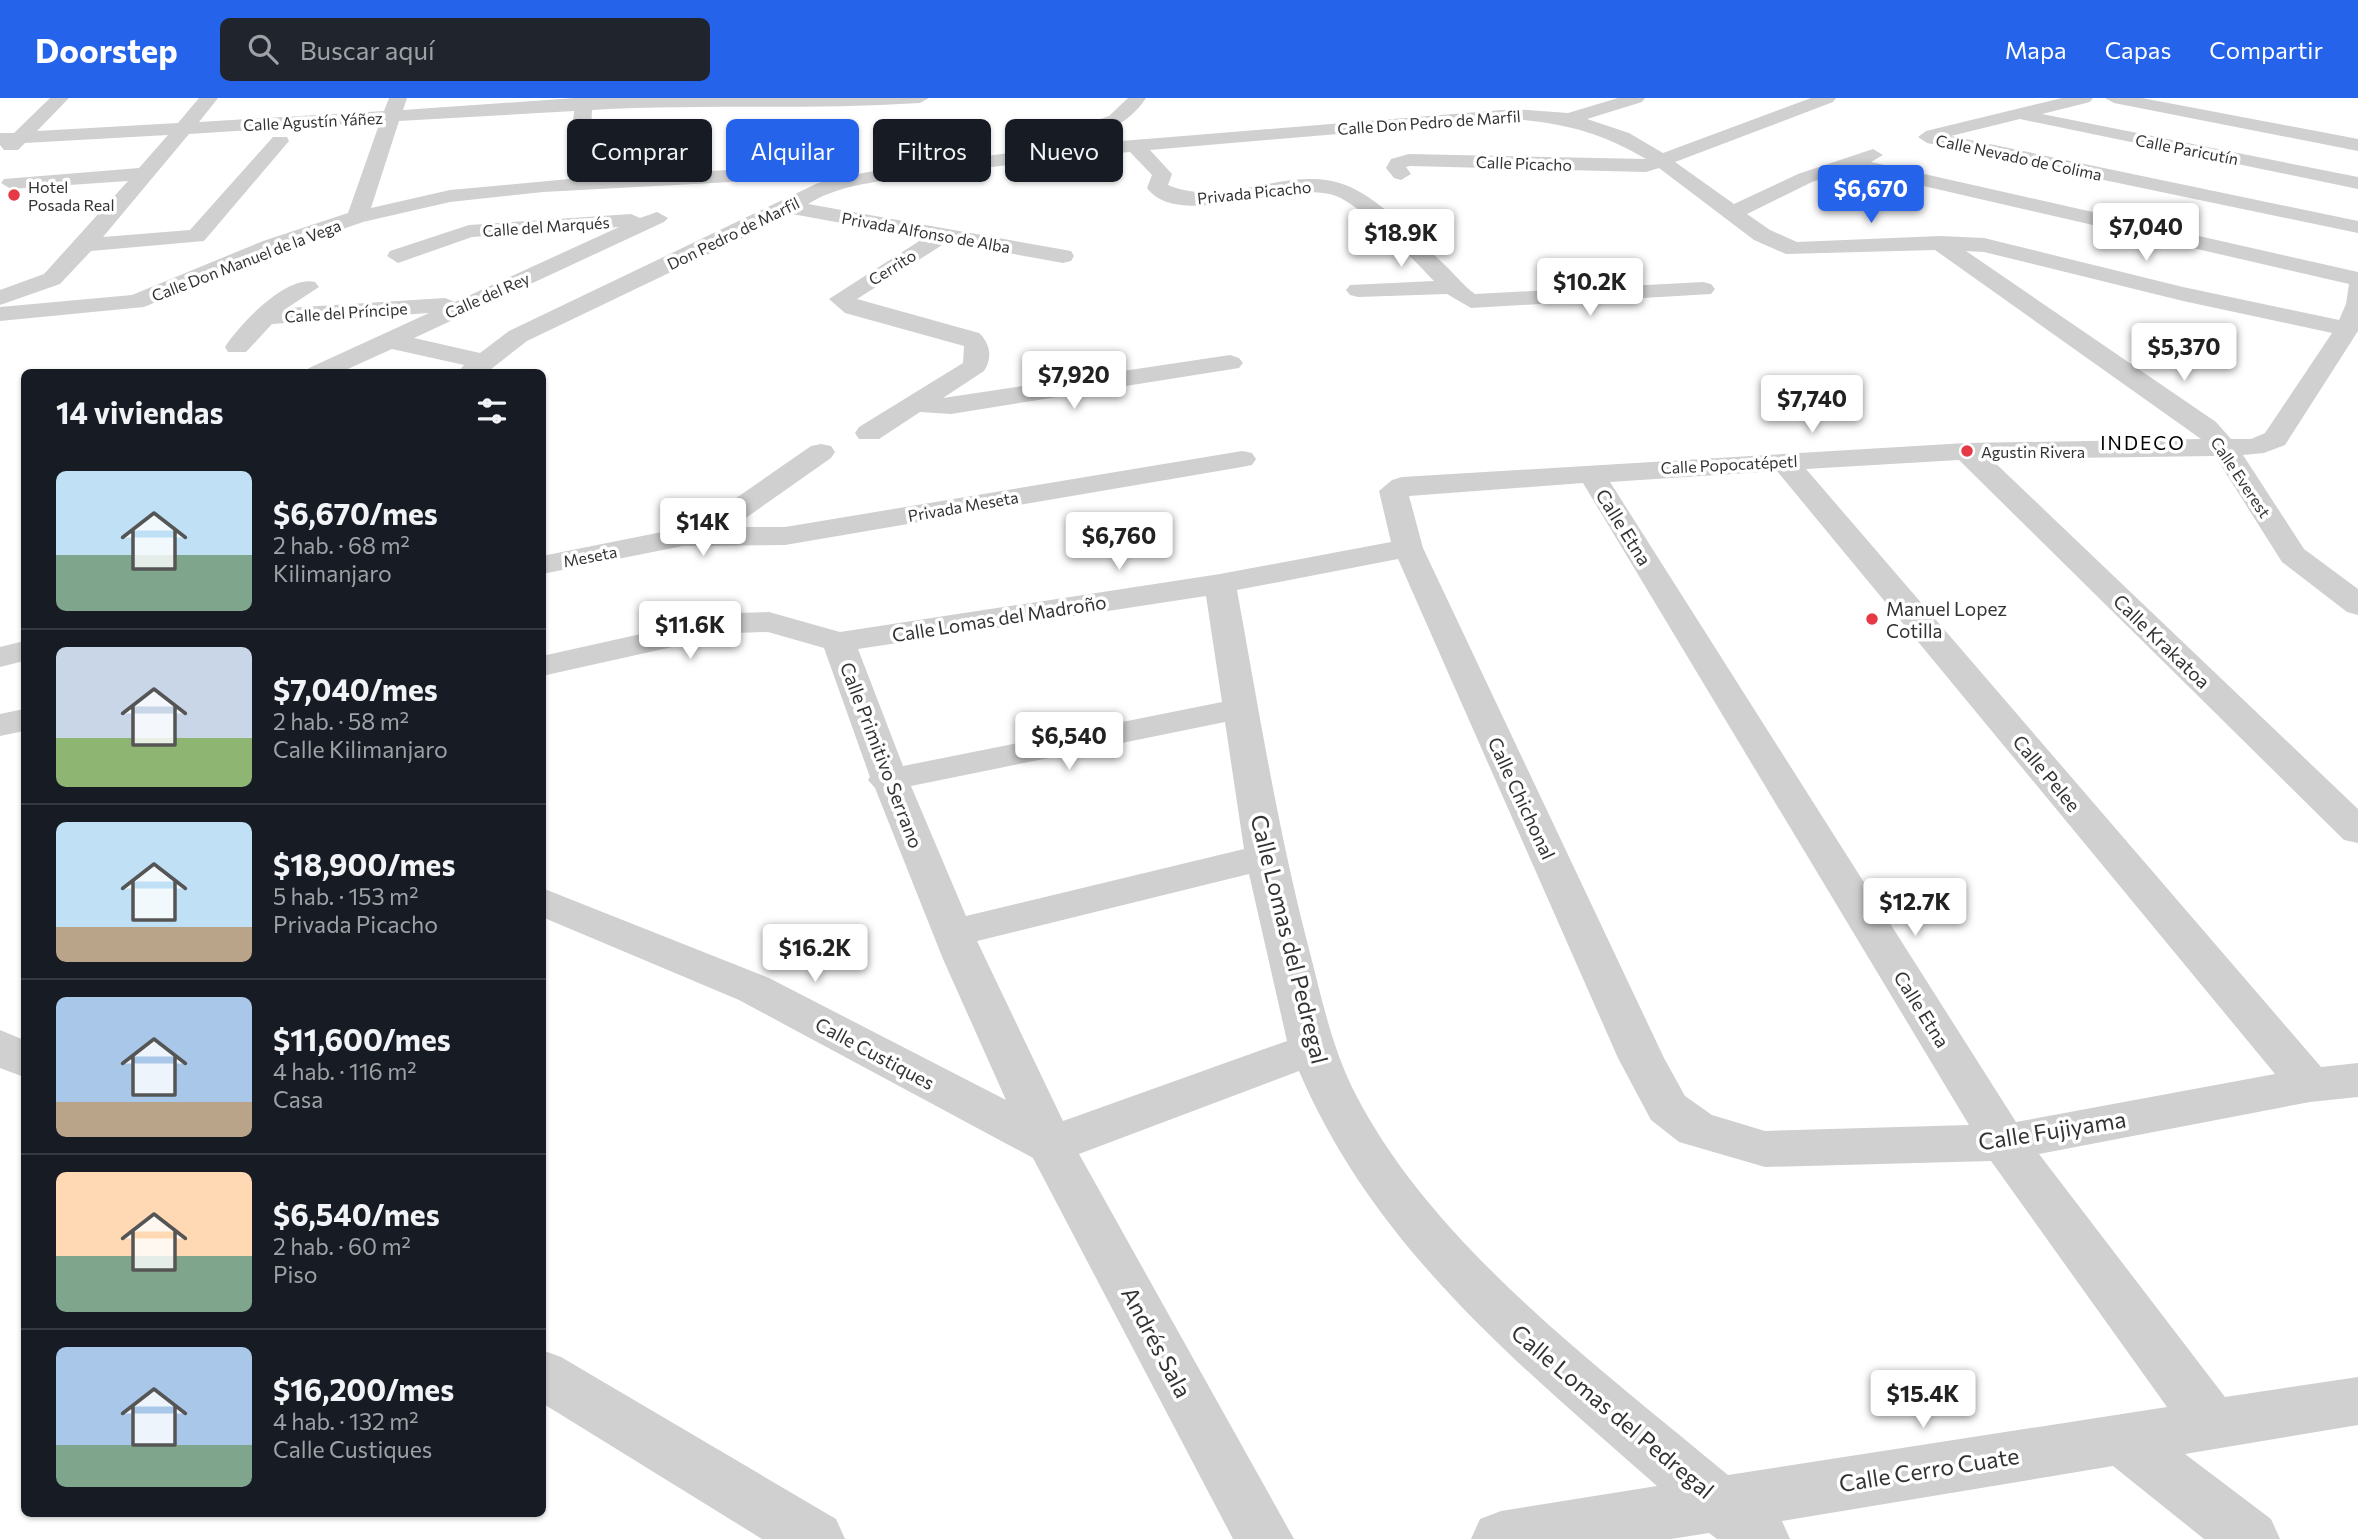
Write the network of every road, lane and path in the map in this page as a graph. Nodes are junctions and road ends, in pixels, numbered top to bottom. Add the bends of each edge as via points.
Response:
1 (60, 98) edge
2 (209, 98) edge
3 (911, 98) edge
4 (1137, 98) edge
5 (1636, 98) edge
6 (1827, 98) edge
7 (2084, 98) edge
8 (2114, 98) edge
9 (713, 100) edge
10 (583, 101) edge
11 (1157, 104) dead end
12 (395, 107) edge
13 (2017, 114) junction
14 (0, 118) edge
15 (1569, 120) junction
16 (183, 128) junction
17 (1150, 128) dead end
18 (1123, 129) edge
19 (14, 137) edge
20 (1927, 137) junction
21 (1193, 139) junction
22 (2358, 145) edge
23 (1135, 146) junction
24 (167, 147) junction
25 (1123, 147) edge
26 (0, 157) edge
27 (1005, 159) edge
28 (1662, 161) junction
29 (1849, 163) junction
30 (859, 169) edge
31 (144, 174) junction
32 (1401, 174) dead end
33 (726, 177) edge
34 (766, 182) edge
35 (811, 182) edge
36 (11, 183) dead end
37 (2358, 183) edge
38 (579, 184) junction
39 (818, 189) junction
40 (789, 207) junction
41 (1732, 213) junction
42 (357, 217) junction
43 (657, 218) joint
44 (2358, 227) edge
45 (943, 235) junction
46 (1940, 243) junction
47 (85, 245) junction
48 (398, 256) dead end
49 (1063, 256) dead end
50 (2358, 279) edge
51 (307, 287) dead end
52 (1454, 287) junction
53 (2358, 288) edge
54 (1703, 289) dead end
55 (1358, 290) dead end
56 (0, 299) edge
57 (468, 304) junction
58 (0, 314) edge
59 (265, 317) junction
60 (2347, 329) junction
61 (387, 340) junction
62 (237, 347) dead end
63 (1230, 363) dead end
64 (477, 367) edge
65 (326, 369) edge
66 (915, 404) junction
67 (869, 433) dead end
68 (2225, 449) junction
69 (1966, 451) junction
70 (821, 452) dead end
71 (1242, 459) dead end
72 (1784, 461) junction
73 (1590, 472) junction
74 (1402, 485) joint
75 (683, 537) junction
76 (1408, 548) junction
77 (546, 564) edge
78 (1220, 584) junction
79 (2358, 605) edge
80 (839, 642) junction
81 (21, 652) edge
82 (0, 657) edge
83 (546, 665) edge
84 (1239, 709) junction
85 (21, 721) edge
86 (0, 725) edge
87 (887, 780) junction
88 (2358, 831) edge
89 (1265, 856) junction
90 (546, 903) edge
91 (953, 933) junction
92 (0, 1046) edge
93 (1312, 1049) junction
94 (21, 1059) edge
95 (2358, 1080) edge
96 (2310, 1085) junction
97 (1668, 1108) joint
98 (2004, 1142) junction
99 (1051, 1144) junction
100 (546, 1376) edge
101 (2358, 1401) edge
102 (2210, 1423) junction
103 (2120, 1437) junction
104 (1741, 1521) edge
105 (815, 1539) edge
106 (1264, 1539) edge
107 (1501, 1539) edge
108 (2250, 1539) edge

1 - 19 street
2 - 16 street
3 - 9 street, Calle Agustín Yáñez via 838,103
4 - 30 street, Calle Don Manuel de la Vega via 1113,121 1053,142
5 - 15 street
6 - 28 street
7 - 13 street
8 - 22 street
9 - 10 street, Calle Agustín Yáñez
10 - 12 street, Calle Agustín Yáñez
10 - 38 street
11 - 18 street
12 - 16 street, Calle Agustín Yáñez
12 - 42 street
13 - 20 street
13 - 37 street, Calle Paricutín
14 - 19 street
15 - 21 street, Calle Don Pedro de Marfil via 1514,114
15 - 28 street, Calle Don Pedro de Marfil via 1622,137
16 - 19 street, Calle Agustín Yáñez
16 - 24 street
17 - 21 street
19 - 26 street
20 - 29 street
20 - 44 street, Calle Nevado de Colima
21 - 23 street, Calle Don Pedro de Marfil
23 - 25 street, Calle Don Pedro de Marfil
23 - 52 street, Privada Picacho via 1161,174 1157,188 1174,198 1197,200 1311,185 1348,192
24 - 31 street
24 - 47 street via 280,141 196,236
27 - 39 street, Don Pedro de Marfil
28 - 32 street, Calle Picacho via 1633,166 1409,160 1398,163
28 - 41 street, Calle Don Pedro de Marfil
29 - 41 street
29 - 50 street
31 - 36 street
31 - 47 street
33 - 38 street, Calle Don Manuel de la Vega
34 - 40 street via 791,195
35 - 39 street
38 - 42 street, Calle Don Manuel de la Vega via 450,196
39 - 40 street, Don Pedro de Marfil
40 - 45 street, Privada Alfonso de Alba
40 - 64 street, Don Pedro de Marfil via 518,336
41 - 46 street, Calle Don Pedro de Marfil via 1775,242 1804,250
42 - 58 street, Calle Don Manuel de la Vega via 271,246 136,302
43 - 48 street, Calle del Marqués via 469,231
43 - 57 street, Calle del Rey
45 - 49 street, Privada Alfonso de Alba
45 - 66 street, Cerrito via 841,299 853,308 961,335 978,345 975,366
46 - 60 street via 1984,245
46 - 68 street, Calle Everest via 2206,428
47 - 56 street via 52,279
51 - 59 street, Calle del Príncipe via 277,304
52 - 54 street, Privada Picacho via 1476,301
52 - 55 street, Privada Picacho
53 - 60 street via 2358,304
57 - 59 street, Calle del Príncipe
57 - 61 street, Calle del Rey
59 - 62 street, Calle del Príncipe
60 - 68 street, Calle Popocatépetl via 2275,439 2254,447
61 - 64 street
61 - 65 street, Calle del Rey
63 - 66 street via 951,406
66 - 67 street
68 - 69 street, Calle Popocatépetl
68 - 79 street, Calle Everest via 2293,555
69 - 72 street, Calle Popocatépetl
69 - 88 street, Calle Krakatoa
70 - 75 street, Meseta via 714,527
71 - 75 street, Privada Meseta via 785,536
72 - 73 street, Calle Popocatépetl
72 - 96 street, Calle Pelee
73 - 74 street, Calle Popocatépetl
73 - 98 street, Calle Etna
74 - 76 street, Calle Chichonal via 1394,496
75 - 77 street, Meseta
76 - 78 street, Calle Lomas del Madroño
76 - 97 street, Calle Chichonal
78 - 80 street, Calle Lomas del Madroño
78 - 84 street, Calle Lomas del Pedregal
80 - 83 street, Calle Primitivo Serrano via 769,622 736,622
80 - 87 street, Calle Primitivo Serrano
81 - 82 street
84 - 87 street
84 - 89 street, Calle Lomas del Pedregal
85 - 86 street
87 - 91 street, Calle Primitivo Serrano
89 - 91 street
89 - 93 street, Calle Lomas del Pedregal
90 - 99 street, Calle Custiques via 754,989
91 - 99 street, Calle Primitivo Serrano
92 - 94 street
93 - 99 street
93 - 104 street, Calle Lomas del Pedregal via 1336,1103 1410,1214 1513,1327
95 - 96 street, Calle Fujiyama
96 - 98 street, Calle Fujiyama
97 - 98 street, Calle Fujiyama via 1696,1129 1765,1149
98 - 102 street, Calle Etna
99 - 106 street, Andrés Sala
100 - 105 street
101 - 102 street, Calle Cerro Cuate
102 - 103 street, Calle Cerro Cuate
103 - 104 street, Calle Cerro Cuate
103 - 108 street
104 - 107 street, Calle Cerro Cuate

